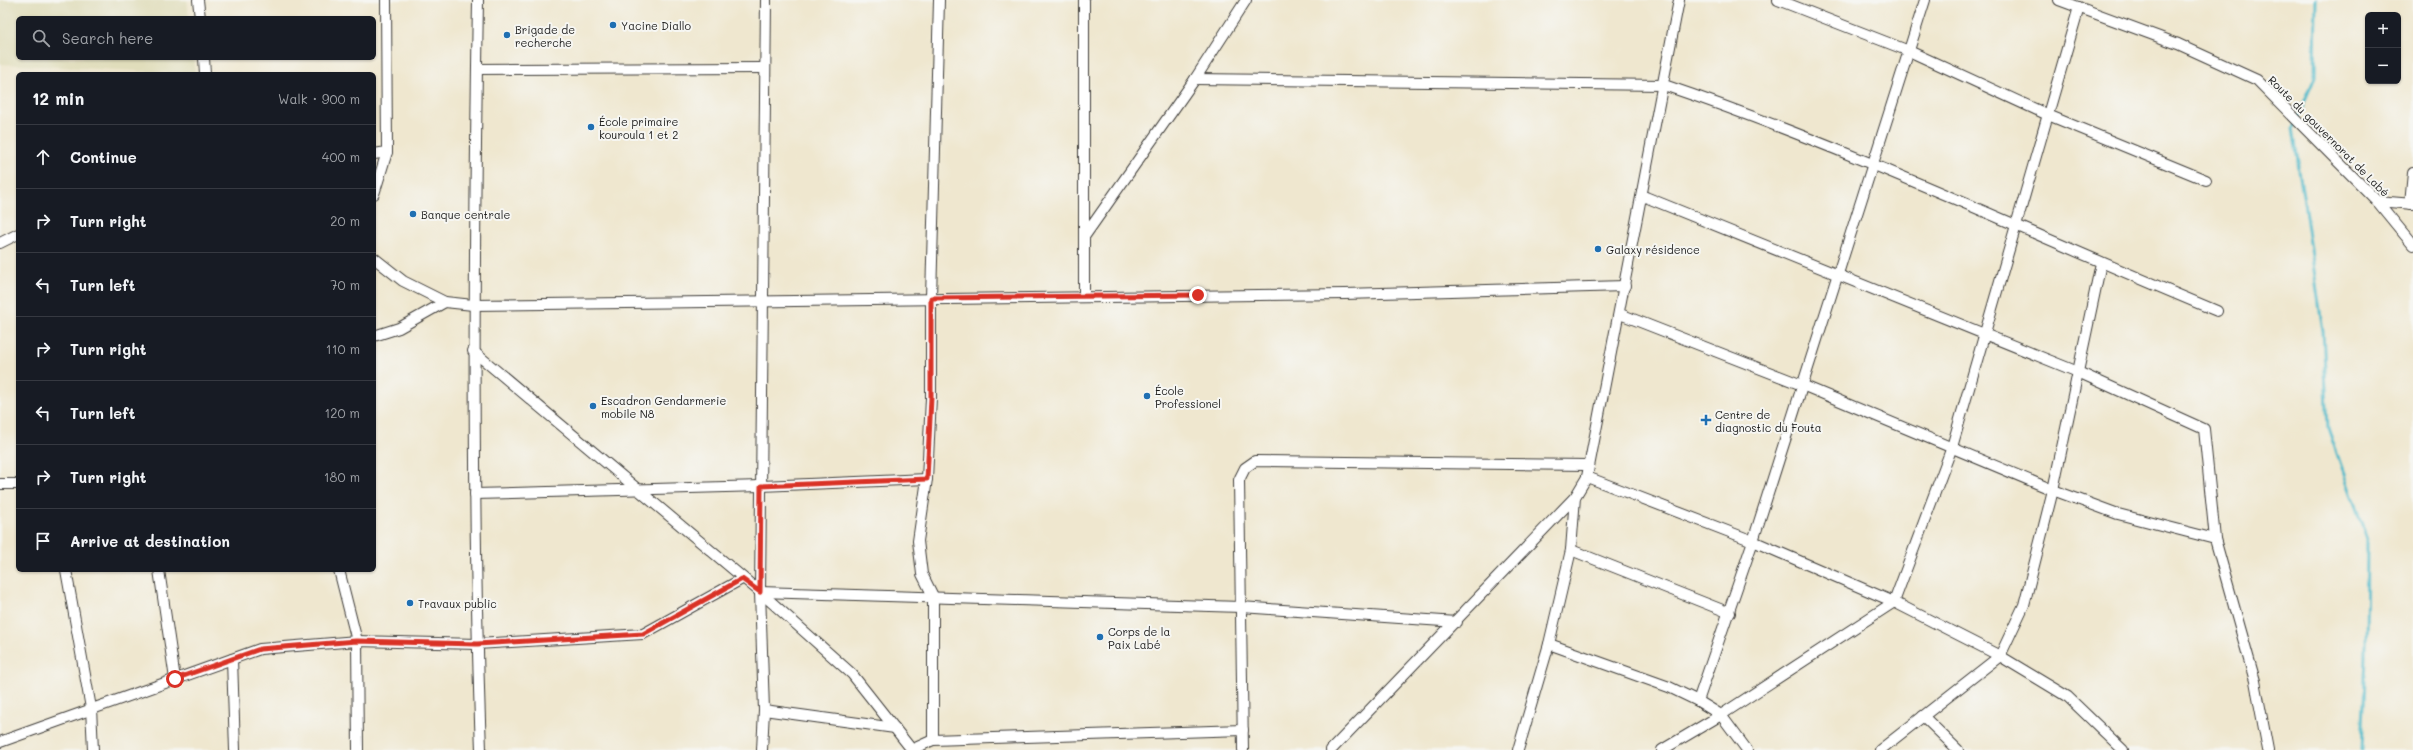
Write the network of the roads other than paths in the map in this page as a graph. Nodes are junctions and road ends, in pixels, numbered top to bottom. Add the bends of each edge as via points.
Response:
1 (198, 0) edge
2 (386, 0) edge
3 (478, 0) edge
4 (766, 0) edge
5 (939, 0) edge
6 (1084, 0) edge
7 (1246, 0) edge
8 (1679, 0) edge
9 (1778, 0) edge
10 (1925, 0) edge
11 (2059, 0) edge
12 (2079, 6) junction
13 (200, 16) edge
14 (1909, 51) junction
15 (204, 60) edge
16 (765, 68) junction
17 (477, 69) junction
18 (205, 72) edge
19 (1194, 79) junction
20 (1664, 86) junction
21 (2048, 115) junction
22 (387, 152) junction
23 (376, 154) edge
24 (1873, 164) junction
25 (2413, 172) edge
26 (2206, 180) dead end
27 (376, 188) edge
28 (1643, 196) junction
29 (2377, 201) junction
30 (2411, 204) edge
31 (2016, 226) junction
32 (16, 235) edge
33 (1084, 237) junction
34 (0, 243) edge
35 (2413, 245) edge
36 (376, 260) edge
37 (2100, 263) junction
38 (1837, 275) junction
39 (1625, 286) junction
40 (1084, 297) junction
41 (931, 298) junction
42 (763, 301) junction
43 (445, 302) junction
44 (473, 305) junction
45 (2217, 311) dead end
46 (1620, 314) junction
47 (1985, 334) junction
48 (376, 335) edge
49 (474, 351) junction
50 (2078, 372) junction
51 (1802, 385) junction
52 (1952, 447) junction
53 (1589, 465) junction
54 (1587, 477) junction
55 (927, 479) junction
56 (0, 484) edge
57 (16, 484) edge
58 (761, 486) junction
59 (636, 489) junction
60 (2053, 490) junction
61 (475, 494) junction
62 (1575, 497) junction
63 (2215, 539) junction
64 (1753, 541) junction
65 (1571, 550) junction
66 (66, 572) edge
67 (159, 572) edge
68 (339, 572) edge
69 (742, 579) junction
70 (760, 592) junction
71 (934, 596) junction
72 (1894, 602) junction
73 (1241, 607) junction
74 (1730, 613) junction
75 (1456, 622) junction
76 (356, 641) junction
77 (477, 644) junction
78 (1549, 644) junction
79 (2000, 656) junction
80 (232, 659) junction
81 (175, 679) junction
82 (1698, 701) junction
83 (91, 708) junction
84 (764, 710) junction
85 (1721, 715) junction
86 (1923, 716) junction
87 (894, 728) junction
88 (1243, 730) junction
89 (933, 740) junction
90 (0, 742) edge
91 (93, 750) edge
92 (235, 750) edge
93 (358, 750) edge
94 (481, 750) edge
95 (762, 750) edge
96 (912, 750) edge
97 (1244, 750) edge
98 (1331, 750) edge
99 (1518, 750) edge
100 (1662, 750) edge
101 (1747, 750) edge
102 (1880, 750) edge
103 (1958, 750) edge
104 (2122, 750) edge
105 (2268, 750) edge

1 - 13 street
2 - 22 street
3 - 17 street
4 - 16 street
5 - 41 street
6 - 33 street
7 - 19 street
8 - 20 street
9 - 14 street
10 - 14 street
11 - 12 street, Route du gouvernorat de Labé
12 - 21 street
12 - 29 street, Route du gouvernorat de Labé via 2178,44 2257,80
14 - 21 street
14 - 24 street
15 - 18 street
16 - 17 street
16 - 42 street
17 - 44 street
19 - 20 street
19 - 33 street
20 - 24 street via 1727,106
20 - 28 street
21 - 26 street
21 - 31 street
22 - 23 street
22 - 27 street
24 - 31 street
24 - 38 street
25 - 30 street
28 - 38 street
28 - 39 street
29 - 30 street
29 - 35 street, Route du gouvernorat de Labé
31 - 37 street
31 - 47 street
32 - 34 street
33 - 40 street
36 - 43 street via 403,281
37 - 45 street
37 - 50 street
38 - 47 street
38 - 51 street
39 - 40 street via 1345,294
39 - 46 street
40 - 41 street
41 - 42 street
41 - 55 street via 931,398
42 - 44 street
42 - 58 street
43 - 44 street
43 - 48 street via 398,328
44 - 49 street
46 - 51 street
46 - 53 street
47 - 50 street
47 - 52 street
49 - 59 street
49 - 61 street
50 - 60 street
50 - 63 street via 2204,429
51 - 52 street
51 - 64 street
52 - 60 street
52 - 72 street
53 - 54 street
53 - 73 street via 1255,461 1245,468 1239,480
54 - 62 street
54 - 64 street
55 - 58 street
55 - 71 street via 918,540 922,574
56 - 57 street
58 - 59 street
58 - 70 street
59 - 61 street
59 - 69 street
60 - 63 street via 2118,514
60 - 79 street via 2024,605
61 - 77 street
62 - 65 street
62 - 75 street
63 - 105 street via 2255,681
64 - 72 street
64 - 74 street
65 - 74 street
65 - 78 street
66 - 83 street
67 - 81 street
68 - 76 street
69 - 70 street
69 - 77 street via 643,634
70 - 71 street
70 - 84 street
70 - 87 street via 852,674
71 - 73 street
71 - 89 street
72 - 79 street
72 - 85 street
73 - 75 street
73 - 88 street
74 - 82 street
75 - 98 street
76 - 77 street
76 - 80 street via 260,649
76 - 93 street
77 - 94 street
78 - 82 street via 1669,687
78 - 99 street
79 - 86 street
79 - 104 street via 2068,697
80 - 81 street
80 - 92 street
81 - 83 street
82 - 85 street
83 - 90 street
83 - 91 street
84 - 87 street
84 - 95 street
85 - 100 street
85 - 101 street
86 - 102 street
86 - 103 street
87 - 96 street
88 - 89 street
88 - 97 street
89 - 96 street

